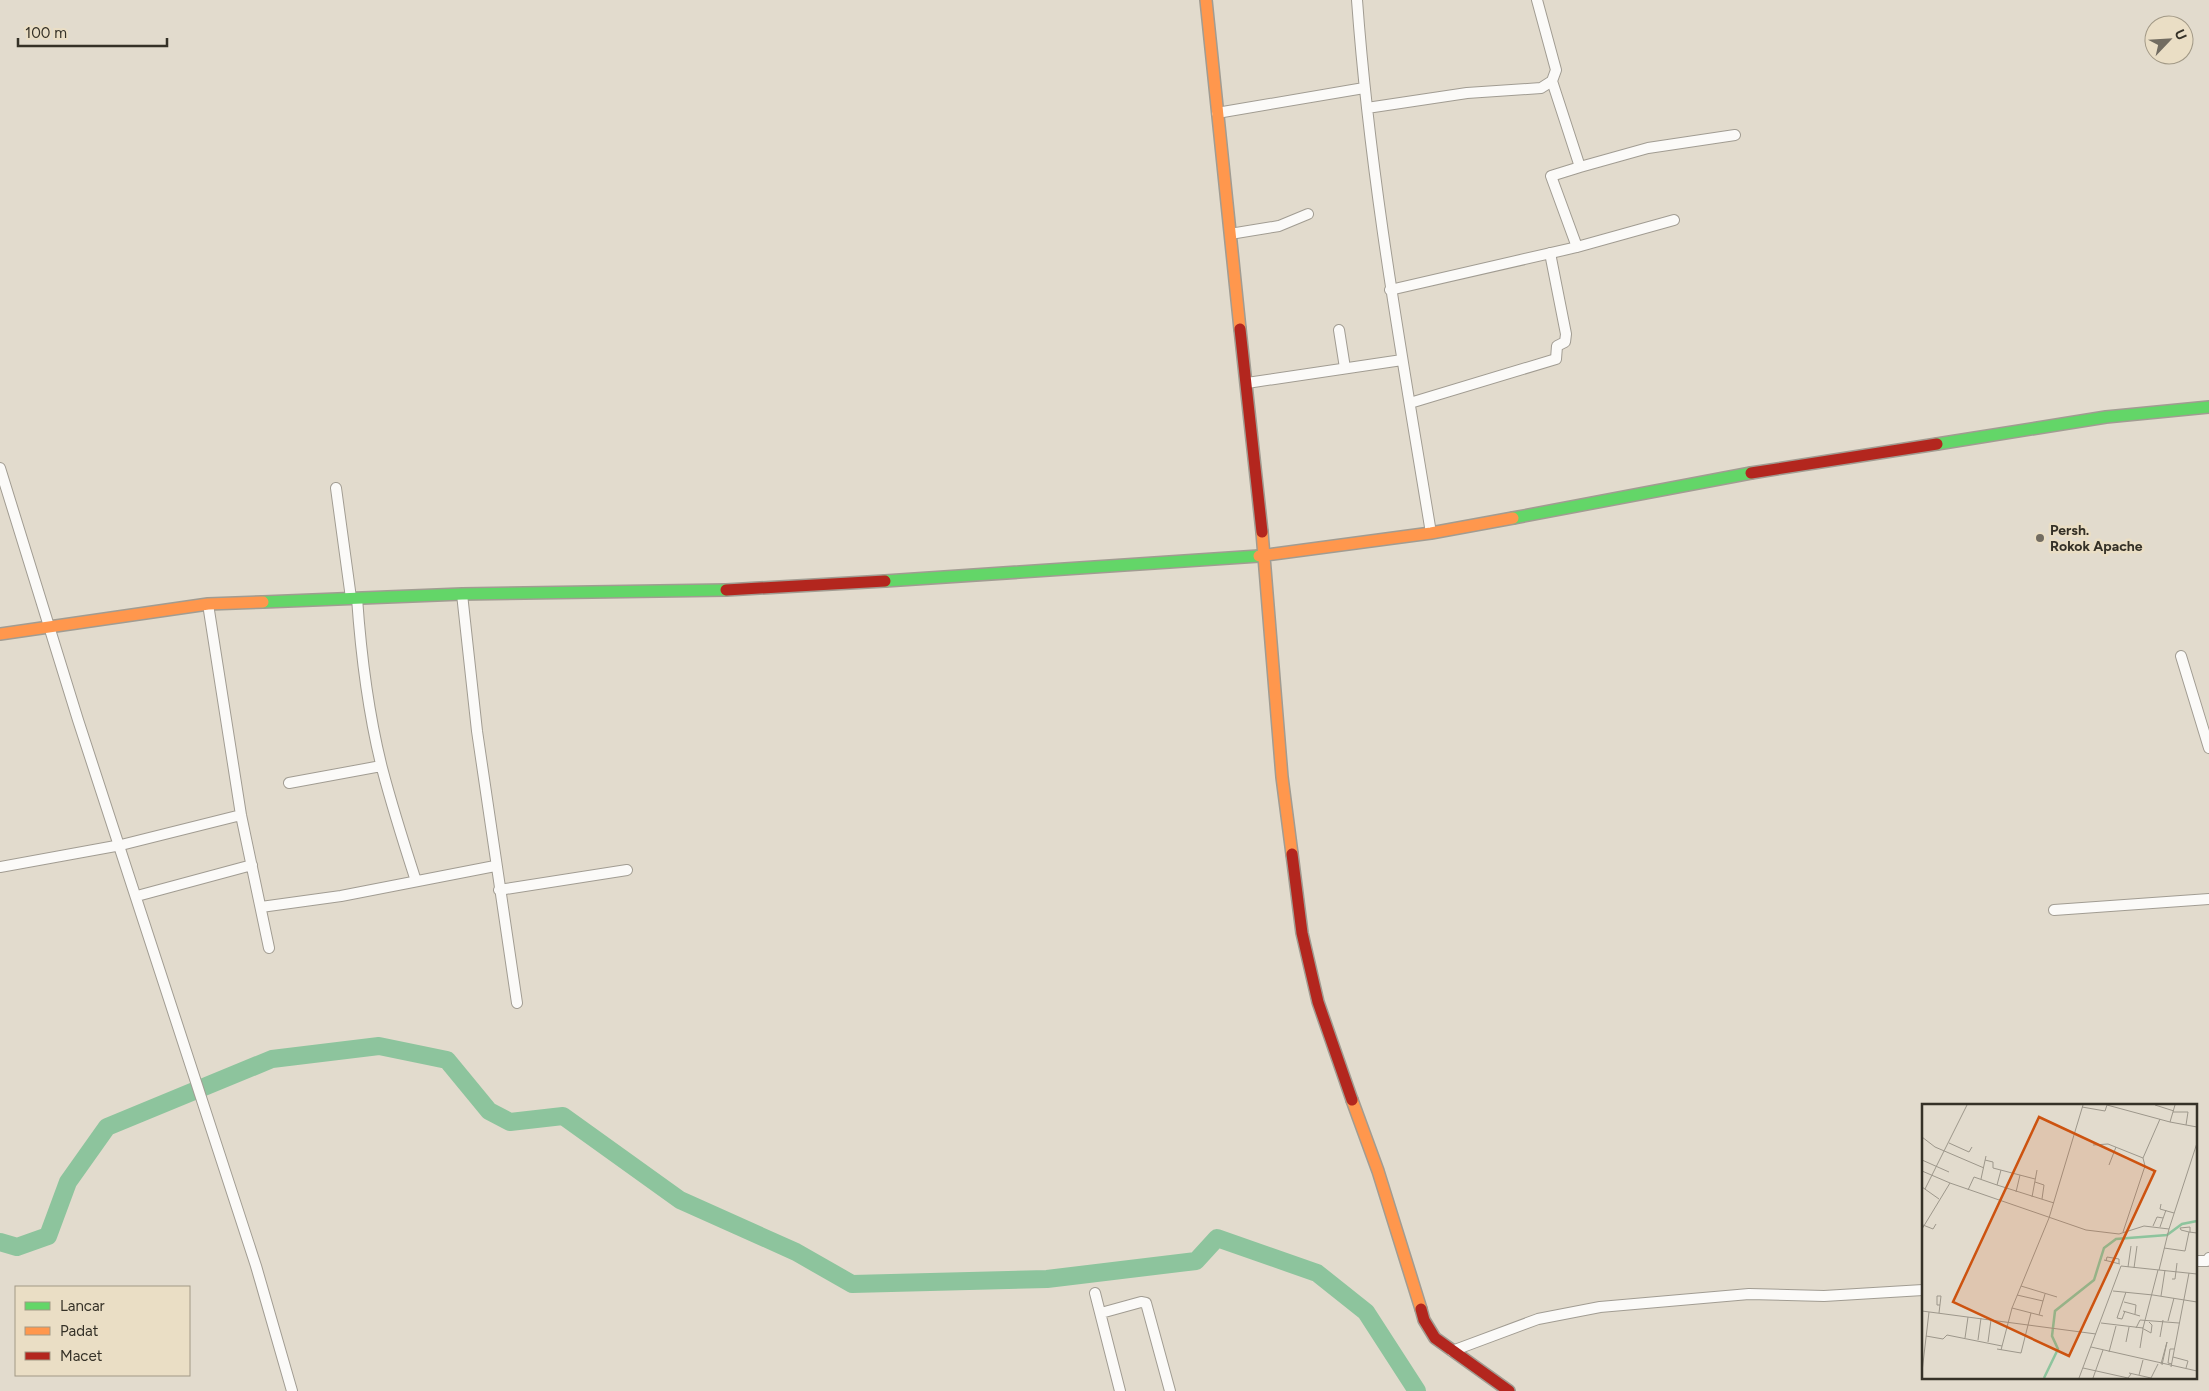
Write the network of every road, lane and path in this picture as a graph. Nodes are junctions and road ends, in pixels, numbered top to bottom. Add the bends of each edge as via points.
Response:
1 (1206, 0) edge
2 (1357, 0) edge
3 (1537, 0) edge
4 (1552, 81) junction
5 (1364, 88) junction
6 (1367, 108) junction
7 (1217, 113) junction
8 (1735, 135) dead end
9 (1580, 167) junction
10 (1308, 214) dead end
11 (1674, 220) dead end
12 (1230, 234) junction
13 (1577, 247) junction
14 (1550, 253) junction
15 (1390, 290) junction
16 (1339, 330) dead end
17 (1402, 360) junction
18 (1345, 368) junction
19 (1247, 383) junction
20 (1410, 403) junction
21 (2209, 407) edge
22 (0, 468) edge
23 (336, 488) dead end
24 (1431, 533) junction
25 (1264, 556) junction
26 (462, 594) junction
27 (354, 598) junction
28 (208, 604) junction
29 (49, 626) junction
30 (0, 634) edge
31 (2182, 656) dead end
32 (2209, 748) edge
33 (382, 766) junction
34 (289, 782) dead end
35 (241, 815) junction
36 (121, 845) junction
37 (252, 865) junction
38 (495, 866) junction
39 (0, 867) edge
40 (627, 870) dead end
41 (416, 881) junction
42 (499, 890) junction
43 (137, 896) junction
44 (2209, 899) edge
45 (261, 907) junction
46 (2054, 910) dead end
47 (269, 948) dead end
48 (517, 1003) dead end
49 (2209, 1258) edge
50 (2196, 1261) edge
51 (1922, 1290) edge
52 (1096, 1293) dead end
53 (1101, 1314) junction
54 (1452, 1351) junction
55 (292, 1391) edge
56 (1120, 1391) edge
57 (1170, 1391) edge
58 (1509, 1391) edge

1 - 7 street
2 - 5 street
3 - 4 street via 1556,70
4 - 6 street via 1534,89 1467,93
4 - 9 street
5 - 6 street
5 - 7 street
6 - 15 street
7 - 12 street
8 - 9 street via 1648,148
9 - 13 street via 1551,176
10 - 12 street via 1279,226
11 - 13 street
12 - 19 street
13 - 14 street
14 - 15 street
14 - 20 street via 1566,334 1564,342 1557,346 1556,359
15 - 17 street
16 - 18 street
17 - 18 street
17 - 20 street
18 - 19 street
19 - 25 street
20 - 24 street
21 - 24 street via 2106,417 1750,473
22 - 29 street
23 - 27 street
24 - 25 street
25 - 26 street via 809,587
25 - 54 street via 1282,777 1298,906 1312,977 1331,1043 1378,1171 1424,1320 1435,1338
26 - 27 street
26 - 38 street
27 - 28 street
27 - 33 street via 361,658
28 - 29 street
28 - 35 street
29 - 30 street
29 - 36 street
31 - 32 street
33 - 34 street
33 - 41 street
35 - 36 street
35 - 37 street
36 - 39 street
36 - 43 street
37 - 43 street
37 - 45 street
38 - 41 street
38 - 42 street
40 - 42 street
41 - 45 street
42 - 48 street
43 - 55 street via 256,1266
44 - 46 street
45 - 47 street
49 - 50 street
51 - 54 street via 1824,1296 1741,1295 1600,1307 1538,1319
52 - 53 street
53 - 56 street
53 - 57 street via 1146,1303
54 - 58 street

